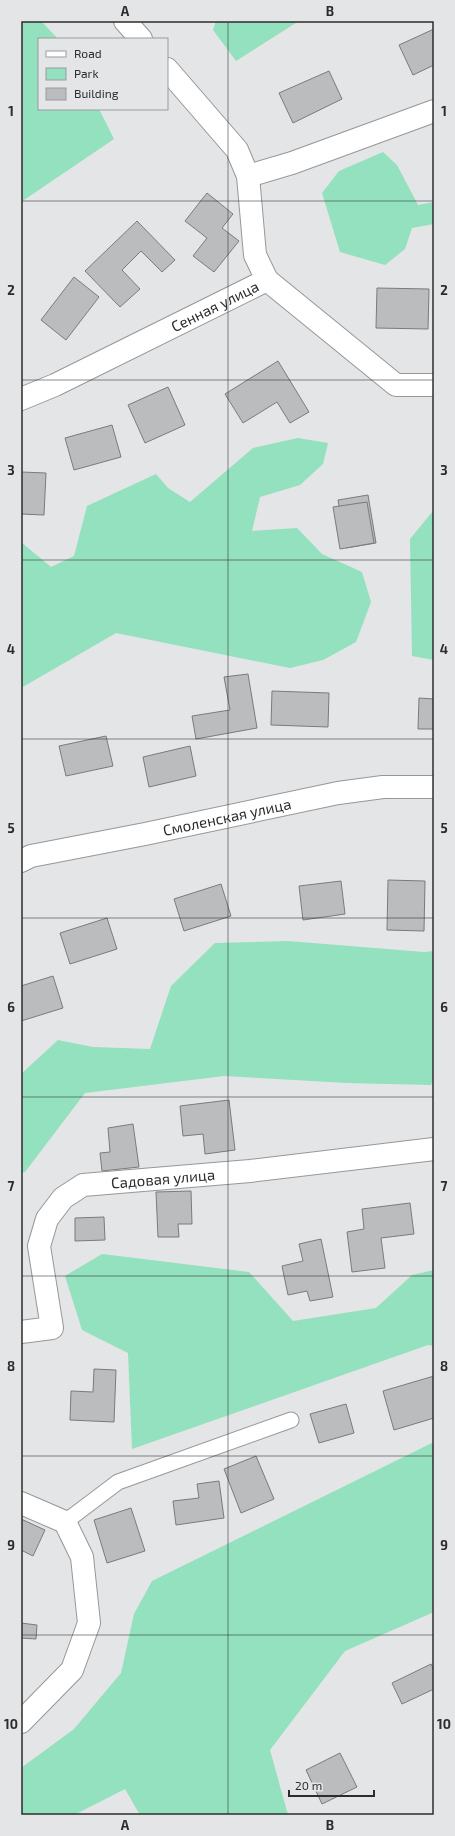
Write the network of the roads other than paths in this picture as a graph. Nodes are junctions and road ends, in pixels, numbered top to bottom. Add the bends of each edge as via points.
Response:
1 (125, 21) edge
2 (139, 38) edge
3 (168, 70) edge
4 (434, 110) edge
5 (248, 176) junction
6 (267, 280) junction
7 (434, 385) edge
8 (21, 399) edge
9 (434, 787) edge
10 (21, 861) edge
11 (434, 1148) edge
12 (21, 1332) edge
13 (291, 1420) dead end
14 (21, 1503) edge
15 (65, 1522) junction
16 (21, 1722) edge

1 - 2 street
3 - 5 street via 237,150
4 - 5 street
5 - 6 street via 255,255
6 - 7 street, Сенная улица via 396,385
6 - 8 street, Сенная улица via 55,386
9 - 10 street, Смоленская улица via 383,787 338,793 31,856
11 - 12 street, Садовая улица via 250,1171 83,1185 63,1198 47,1219 38,1246 52,1328
13 - 15 lane via 118,1482
14 - 15 street
15 - 16 street via 82,1557 89,1624 72,1670

